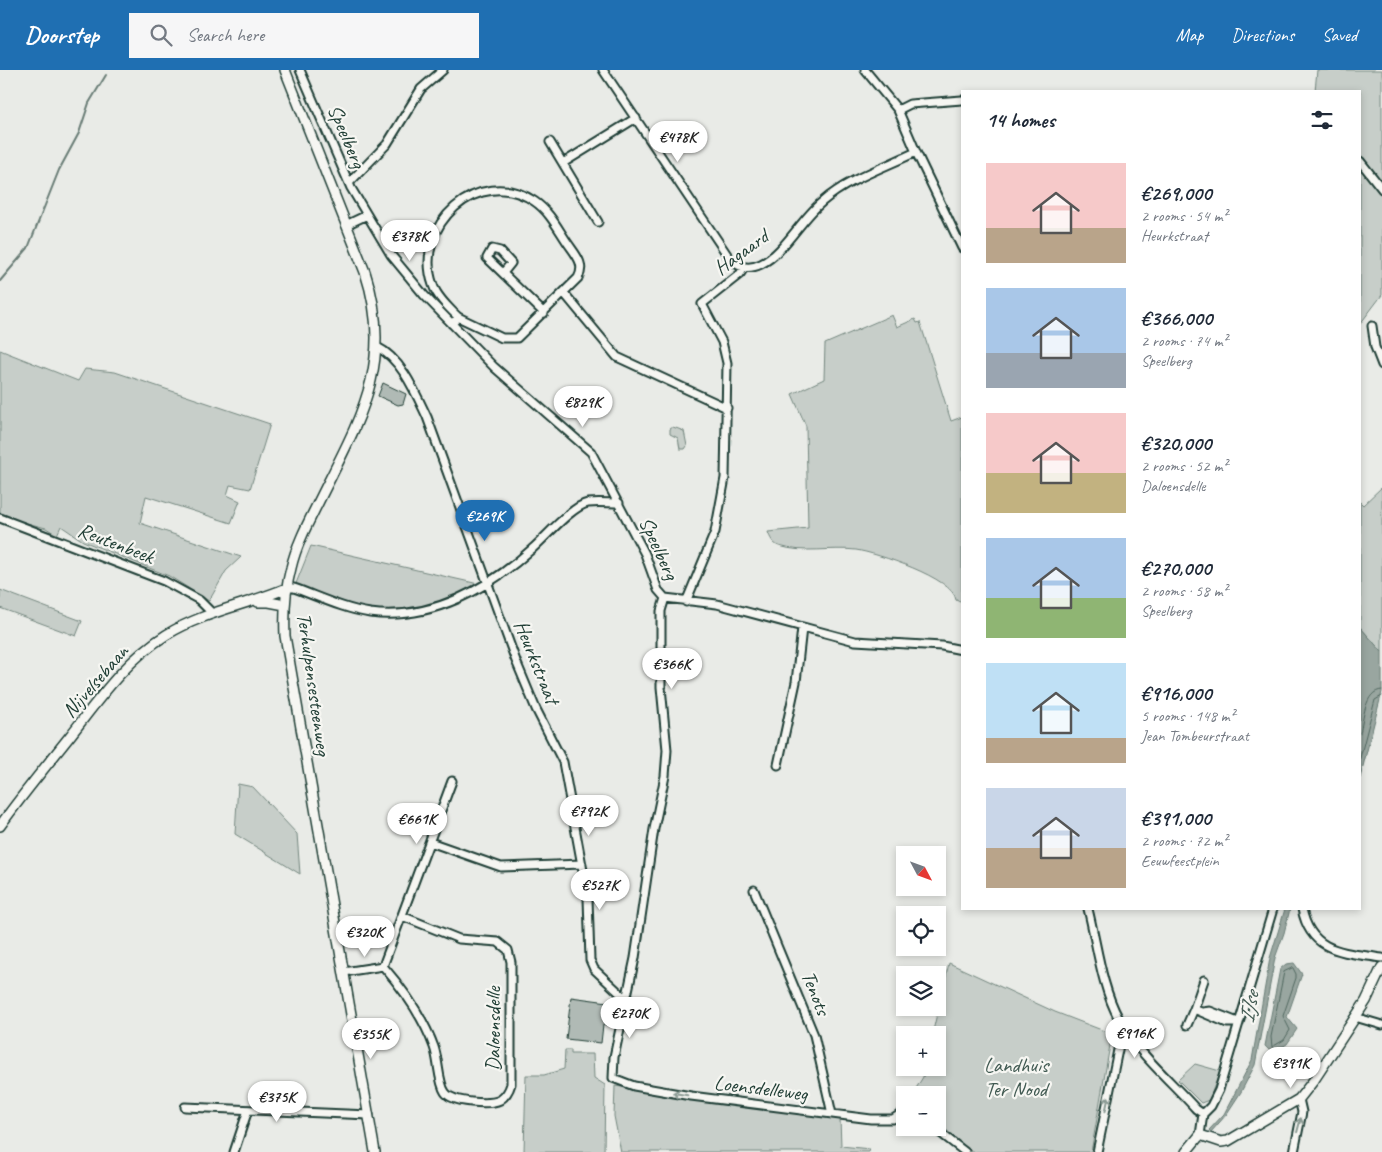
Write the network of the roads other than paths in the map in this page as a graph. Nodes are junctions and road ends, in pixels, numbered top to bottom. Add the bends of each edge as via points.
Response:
1 (285, 70) edge
2 (300, 70) edge
3 (443, 70) edge
4 (604, 70) edge
5 (865, 70) edge
6 (961, 100) edge
7 (898, 110) junction
8 (636, 118) junction
9 (550, 142) dead end
10 (916, 152) junction
11 (1361, 162) edge
12 (562, 163) junction
13 (349, 184) junction
14 (1382, 189) edge
15 (365, 216) junction
16 (598, 222) dead end
17 (346, 225) junction
18 (961, 246) edge
19 (744, 268) junction
20 (503, 274) dead end
21 (564, 293) junction
22 (452, 310) junction
23 (544, 313) junction
24 (444, 317) junction
25 (458, 317) junction
26 (452, 324) junction
27 (1372, 326) dead end
28 (377, 347) junction
29 (1382, 365) edge
30 (727, 408) junction
31 (619, 503) junction
32 (0, 518) edge
33 (488, 584) junction
34 (287, 588) junction
35 (665, 598) junction
36 (686, 602) junction
37 (249, 603) junction
38 (284, 605) junction
39 (212, 613) junction
40 (802, 628) junction
41 (961, 650) edge
42 (778, 765) dead end
43 (452, 781) dead end
44 (0, 826) edge
45 (430, 842) junction
46 (582, 864) junction
47 (754, 890) dead end
48 (1088, 910) edge
49 (1273, 910) edge
50 (1302, 910) edge
51 (402, 916) junction
52 (1382, 958) edge
53 (383, 966) junction
54 (1382, 967) edge
55 (344, 972) junction
56 (1204, 980) dead end
57 (626, 999) junction
58 (1194, 1009) junction
59 (1354, 1019) junction
60 (1239, 1023) junction
61 (1187, 1025) dead end
62 (1382, 1025) edge
63 (1128, 1034) junction
64 (613, 1078) joint
65 (1299, 1099) junction
66 (185, 1107) dead end
67 (248, 1110) junction
68 (832, 1114) junction
69 (1203, 1114) junction
70 (369, 1115) junction
71 (896, 1118) edge
72 (1200, 1135) junction
73 (944, 1136) edge
74 (234, 1152) edge
75 (375, 1152) edge
76 (965, 1152) edge
77 (1097, 1152) edge
78 (1186, 1152) edge
79 (1294, 1152) edge

1 - 17 main road, Terhulpensesteenweg
2 - 13 street, Speelberg
3 - 13 street via 421,89 387,144
4 - 8 street
5 - 7 street
6 - 7 street via 910,104
7 - 10 street
8 - 12 street
8 - 19 street via 730,259
9 - 12 street
10 - 18 street
10 - 19 street, Hagaard via 834,192 812,211 771,258 752,268
11 - 14 street
12 - 16 street
13 - 15 street, Speelberg
15 - 17 street
15 - 24 street, Speelberg via 391,255
17 - 28 main road, Terhulpensesteenweg via 374,300
19 - 30 street, Hagaard via 702,304 726,353
20 - 23 street
21 - 22 street via 582,272 582,265 549,215 532,200 495,190 473,196 453,207 433,239 429,262 433,285
21 - 23 street
21 - 30 street via 617,357
22 - 24 street
22 - 25 street
23 - 25 street via 522,334 510,339 486,332
24 - 26 street, Speelberg
25 - 26 street
26 - 31 street, Speelberg via 514,386 583,443
27 - 29 street
28 - 33 street, Heurkstraat via 394,360 427,417
28 - 34 main road, Terhulpensesteenweg via 367,401 302,536 290,568
30 - 36 street, Hagaard via 725,478 717,523
31 - 33 street via 588,504 577,509 514,566
31 - 35 street, Speelberg via 645,554 658,590
32 - 39 street, Reutenbeek via 164,581 199,600
33 - 34 street via 457,600 387,614 349,608
33 - 46 street, Heurkstraat via 536,709 563,762
34 - 37 main road, Nijvelsebaan
34 - 38 main road, Terhulpensesteenweg
35 - 36 street
35 - 57 street, Speelberg via 661,611 661,687 667,750 665,776
36 - 40 street via 717,604
37 - 38 main road, Nijvelsebaan
37 - 39 main road, Nijvelsebaan
38 - 55 main road, Terhulpensesteenweg via 285,636
39 - 44 main road, Nijvelsebaan via 167,634 134,659
40 - 41 street via 855,641
40 - 42 street via 796,682
43 - 45 street
45 - 46 street via 501,867
45 - 51 street
46 - 57 street, Heurkstraat via 589,908 591,963
47 - 68 street, Tenots via 814,1036
48 - 63 street via 1109,995
49 - 60 street
50 - 52 street via 1316,940 1338,951
51 - 53 street
51 - 53 street, Daloensdelle via 459,939 498,942 508,950 511,962 511,1084 506,1095 494,1102 459,1101 449,1096 443,1087 439,1061 430,1036
53 - 55 street
54 - 59 main road via 1375,986
55 - 70 main road, Terhulpensesteenweg
56 - 58 street
57 - 64 street, Speelberg
58 - 60 street via 1228,1023
58 - 61 street
59 - 62 street
59 - 65 main road
60 - 69 street via 1219,1090
63 - 69 street
77 -> 63 street via 1119,1045
68 -> 64 street, Loensdelleweg via 691,1096 634,1086
65 - 72 main road via 1221,1142
79 -> 65 street via 1302,1112
66 - 67 street
67 - 70 street
67 - 74 street
68 - 71 street, Loensdelleweg
69 - 72 street
70 - 75 main road, Terhulpensesteenweg
72 - 78 main road
73 - 76 street

